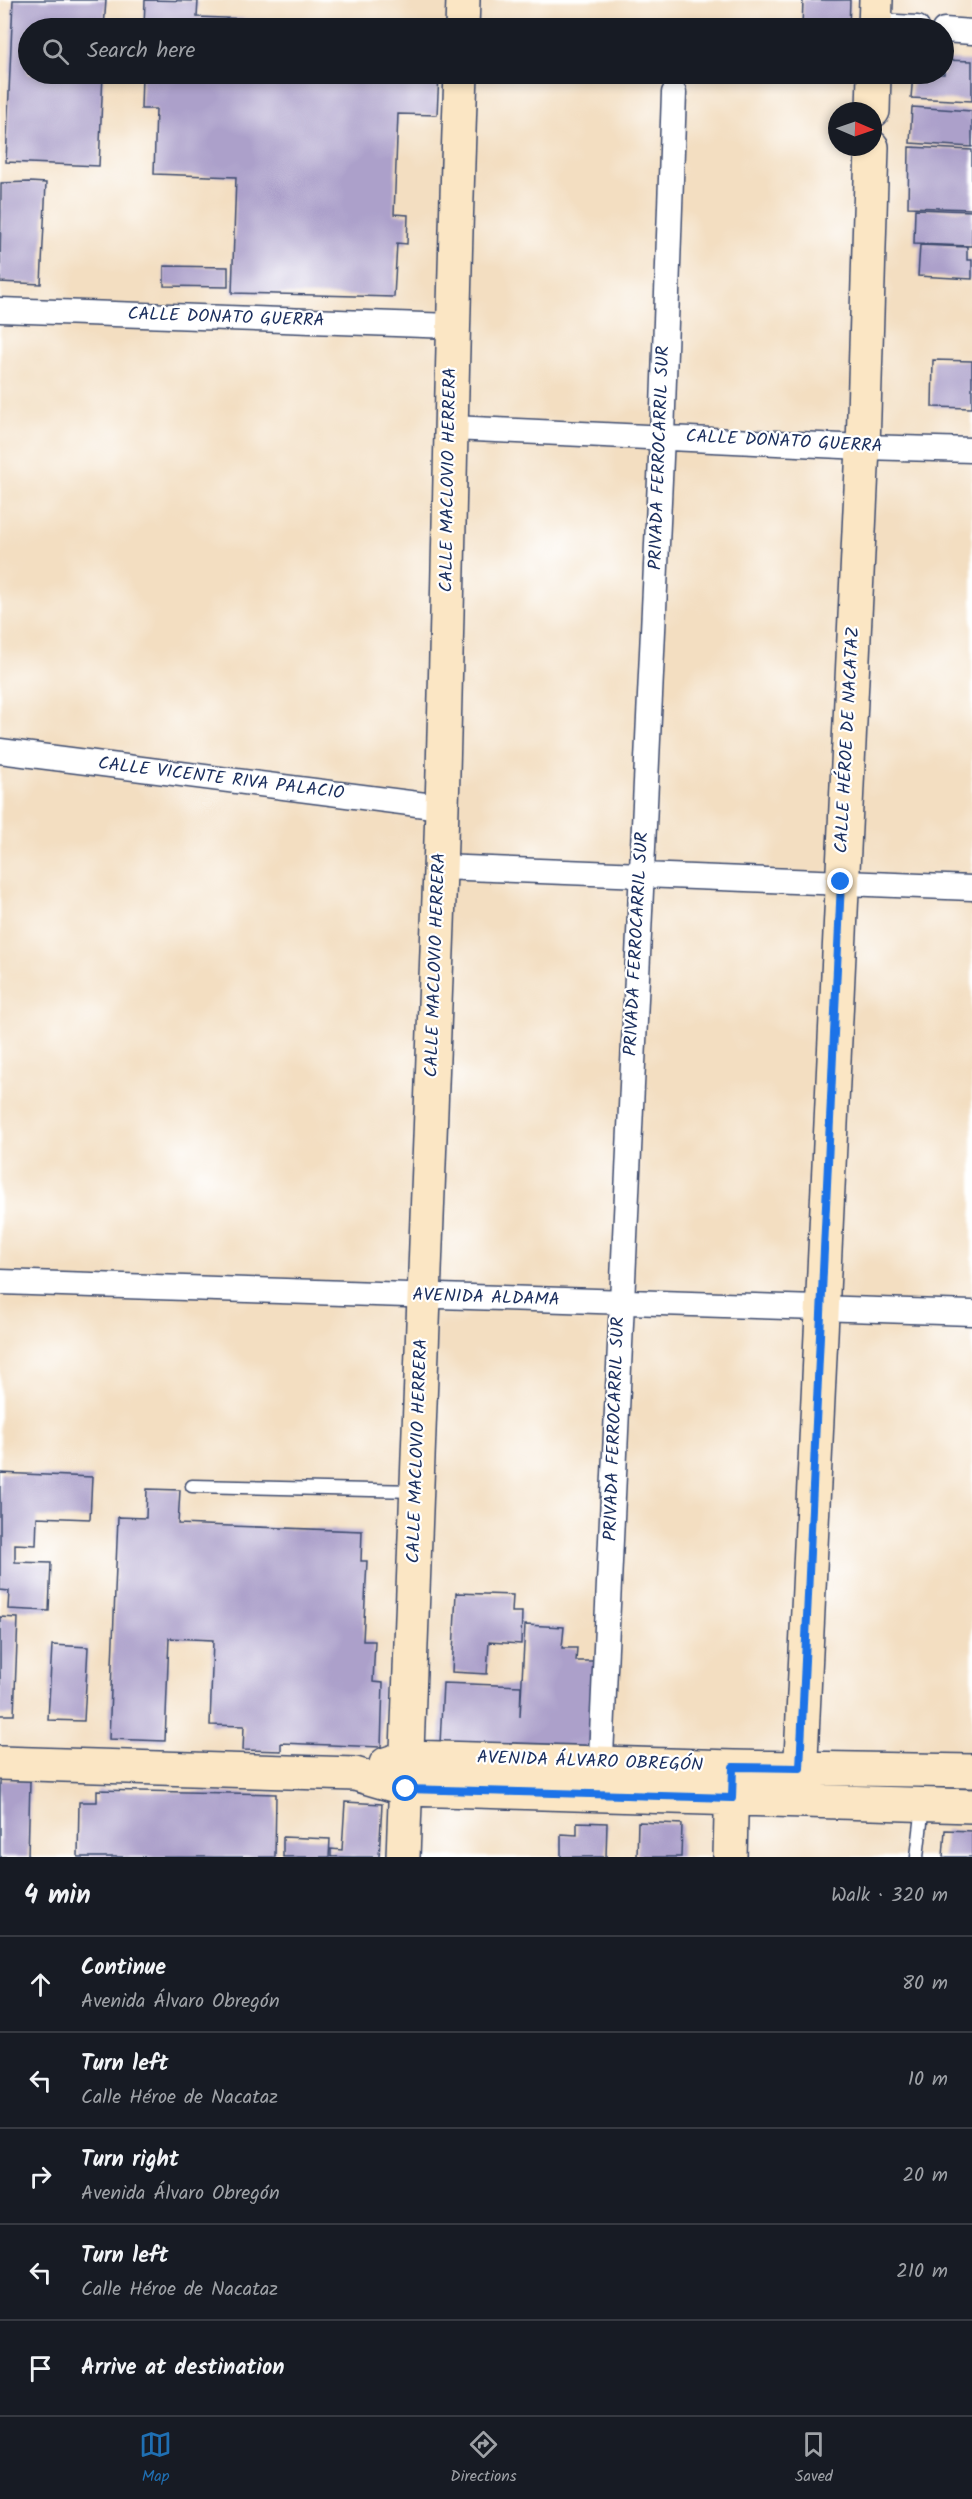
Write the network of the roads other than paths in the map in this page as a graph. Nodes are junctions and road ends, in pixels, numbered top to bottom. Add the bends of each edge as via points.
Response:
1 (463, 0) edge
2 (462, 18) edge
3 (954, 31) edge
4 (972, 32) edge
5 (460, 84) edge
6 (874, 84) edge
7 (674, 93) dead end
8 (873, 102) edge
9 (872, 156) edge
10 (0, 310) edge
11 (452, 327) junction
12 (452, 428) junction
13 (662, 436) junction
14 (863, 447) junction
15 (972, 450) edge
16 (0, 751) edge
17 (441, 807) junction
18 (440, 867) junction
19 (640, 876) junction
20 (841, 882) junction
21 (972, 888) edge
22 (0, 1282) edge
23 (424, 1296) junction
24 (620, 1302) junction
25 (823, 1308) junction
26 (972, 1313) edge
27 (192, 1486) dead end
28 (417, 1491) junction
29 (601, 1762) junction
30 (0, 1763) edge
31 (800, 1768) junction
32 (972, 1771) edge
33 (406, 1773) junction
34 (732, 1782) junction
35 (599, 1794) junction
36 (799, 1800) junction
37 (923, 1804) junction
38 (972, 1806) edge
39 (403, 1857) edge
40 (730, 1857) edge
41 (917, 1857) edge

1 - 2 street
3 - 4 street
5 - 11 street, CALLE MACLOVIO HERRERA
6 - 8 street
7 - 13 street, PRIVADA FERROCARRIL SUR
9 - 14 street, CALLE HÉROE DE NACATAZ
10 - 11 street, CALLE DONATO GUERRA
11 - 12 street, CALLE MACLOVIO HERRERA
12 - 13 street, CALLE DONATO GUERRA
12 - 17 street, CALLE MACLOVIO HERRERA
13 - 14 street, CALLE DONATO GUERRA
13 - 19 street, PRIVADA FERROCARRIL SUR
14 - 15 street, CALLE DONATO GUERRA
14 - 20 street, CALLE HÉROE DE NACATAZ
16 - 17 street, CALLE VICENTE RIVA PALACIO
17 - 18 street, CALLE MACLOVIO HERRERA
18 - 19 street
18 - 23 street, CALLE MACLOVIO HERRERA
19 - 20 street
19 - 24 street, PRIVADA FERROCARRIL SUR
20 - 21 street
20 - 25 street, CALLE HÉROE DE NACATAZ
22 - 23 street, AVENIDA ALDAMA
23 - 24 street, AVENIDA ALDAMA
23 - 28 street, CALLE MACLOVIO HERRERA
24 - 25 street, AVENIDA ALDAMA
24 - 29 street, PRIVADA FERROCARRIL SUR
25 - 26 street, AVENIDA ALDAMA
25 - 31 street, CALLE HÉROE DE NACATAZ
27 - 28 lane
28 - 33 street, CALLE MACLOVIO HERRERA
29 - 33 street, AVENIDA ÁLVARO OBREGÓN
29 - 34 street, AVENIDA ÁLVARO OBREGÓN
29 - 35 street, PRIVADA FERROCARRIL SUR
30 - 33 street, AVENIDA ÁLVARO OBREGÓN
31 - 32 street, AVENIDA ÁLVARO OBREGÓN
31 - 34 street, AVENIDA ÁLVARO OBREGÓN
31 - 36 street, CALLE HÉROE DE NACATAZ
33 - 35 street, AVENIDA ÁLVARO OBREGÓN
33 - 39 street, CALLE MACLOVIO HERRERA
34 - 35 street, AVENIDA ÁLVARO OBREGÓN
34 - 36 street, AVENIDA ÁLVARO OBREGÓN
34 - 40 street
36 - 37 street, AVENIDA ÁLVARO OBREGÓN
37 - 38 street, AVENIDA ÁLVARO OBREGÓN
37 - 41 lane

